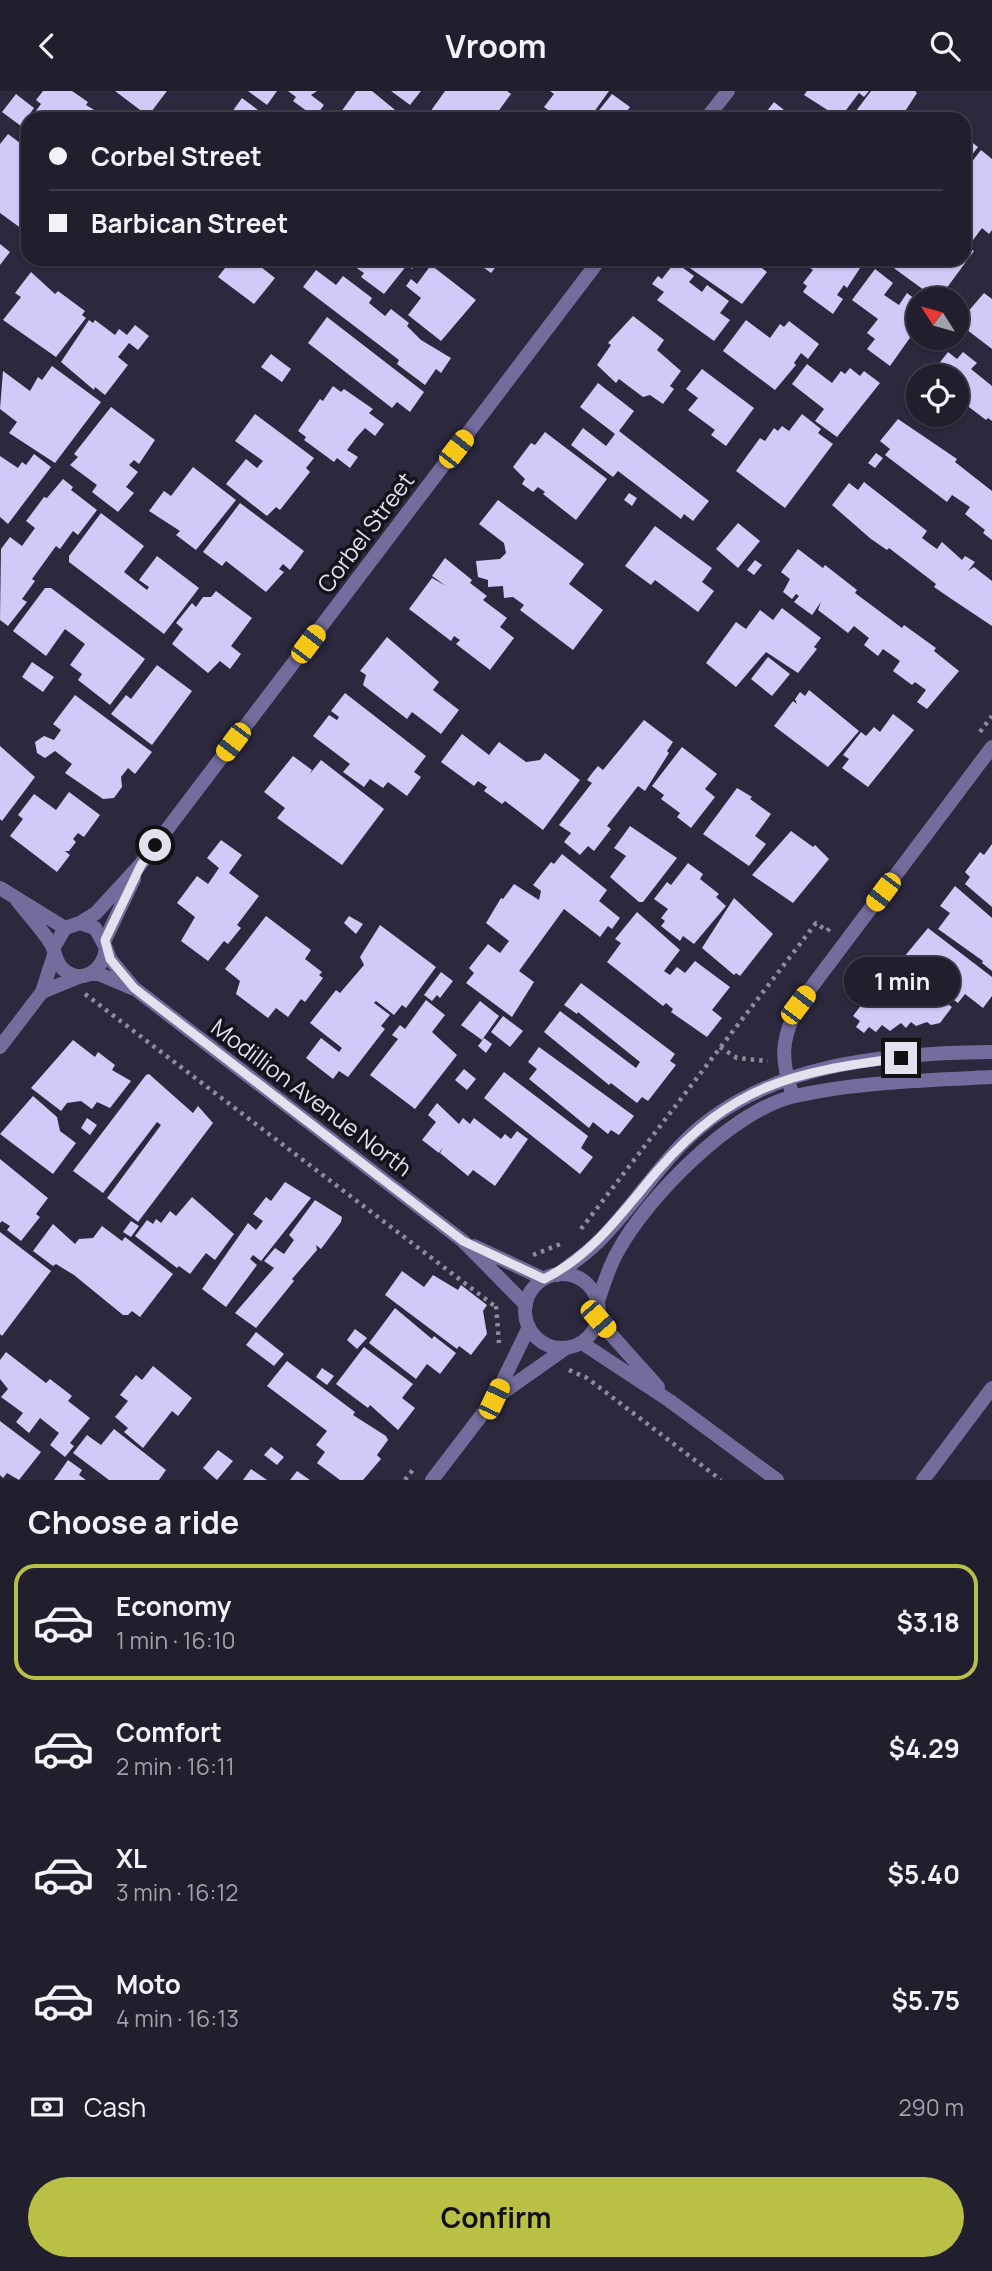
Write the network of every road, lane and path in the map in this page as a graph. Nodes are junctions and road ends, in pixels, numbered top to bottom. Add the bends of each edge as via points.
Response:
1 (728, 91) edge
2 (712, 112) edge
3 (595, 266) edge
4 (992, 716) edge
5 (976, 736) dead end
6 (992, 747) edge
7 (141, 865) junction
8 (0, 888) edge
9 (17, 900) junction
10 (80, 923) junction
11 (833, 925) dead end
12 (65, 928) junction
13 (105, 944) junction
14 (54, 951) junction
15 (90, 975) junction
16 (134, 988) junction
17 (42, 992) junction
18 (0, 1047) edge
19 (992, 1052) edge
20 (787, 1077) junction
21 (992, 1077) edge
22 (793, 1096) junction
23 (576, 1235) dead end
24 (568, 1240) dead end
25 (463, 1241) junction
26 (533, 1255) dead end
27 (550, 1277) junction
28 (500, 1295) dead end
29 (598, 1301) junction
30 (526, 1305) junction
31 (496, 1307) junction
32 (598, 1319) junction
33 (529, 1327) junction
34 (582, 1343) junction
35 (566, 1348) junction
36 (515, 1352) junction
37 (541, 1368) junction
38 (992, 1388) edge
39 (494, 1399) junction
40 (670, 1401) junction
41 (432, 1480) edge
42 (721, 1480) edge
43 (776, 1480) edge
44 (923, 1480) edge

1 - 2 street
3 - 7 street, Corbel Street
4 - 5 path
6 - 20 street via 798,1005 783,1046
7 - 10 street, Corbel Street via 96,913
7 - 13 street, Corbel Street
8 - 9 street
9 - 12 street
9 - 14 street
10 - 12 street
10 - 13 street via 95,928
11 - 23 path via 827,931 816,923
12 - 14 street
13 - 15 street via 102,964
13 - 16 street, Modillion Avenue North via 110,959
14 - 15 street via 64,970
14 - 17 street
15 - 16 street, Modillion Avenue North
15 - 17 street
15 - 31 path via 85,994
16 - 25 street, Modillion Avenue North
17 - 18 street
19 - 20 street via 835,1066
20 - 22 street
20 - 27 street via 719,1112 684,1142 597,1243
21 - 22 street via 911,1080
22 - 29 street via 717,1138 678,1174 618,1251
24 - 26 path
25 - 27 street, Modillion Avenue North
25 - 30 street, Modillion Avenue North
27 - 29 street via 567,1275 586,1283
27 - 30 street via 536,1286
28 - 31 path
29 - 32 street
30 - 33 street
31 - 36 path via 499,1349
32 - 34 street
32 - 40 street
33 - 35 street via 544,1344
33 - 36 street
34 - 35 street
34 - 40 street
35 - 37 street
36 - 39 street
37 - 39 street
37 - 42 path via 550,1375 565,1369 587,1378
38 - 44 street
39 - 41 street
40 - 43 street

